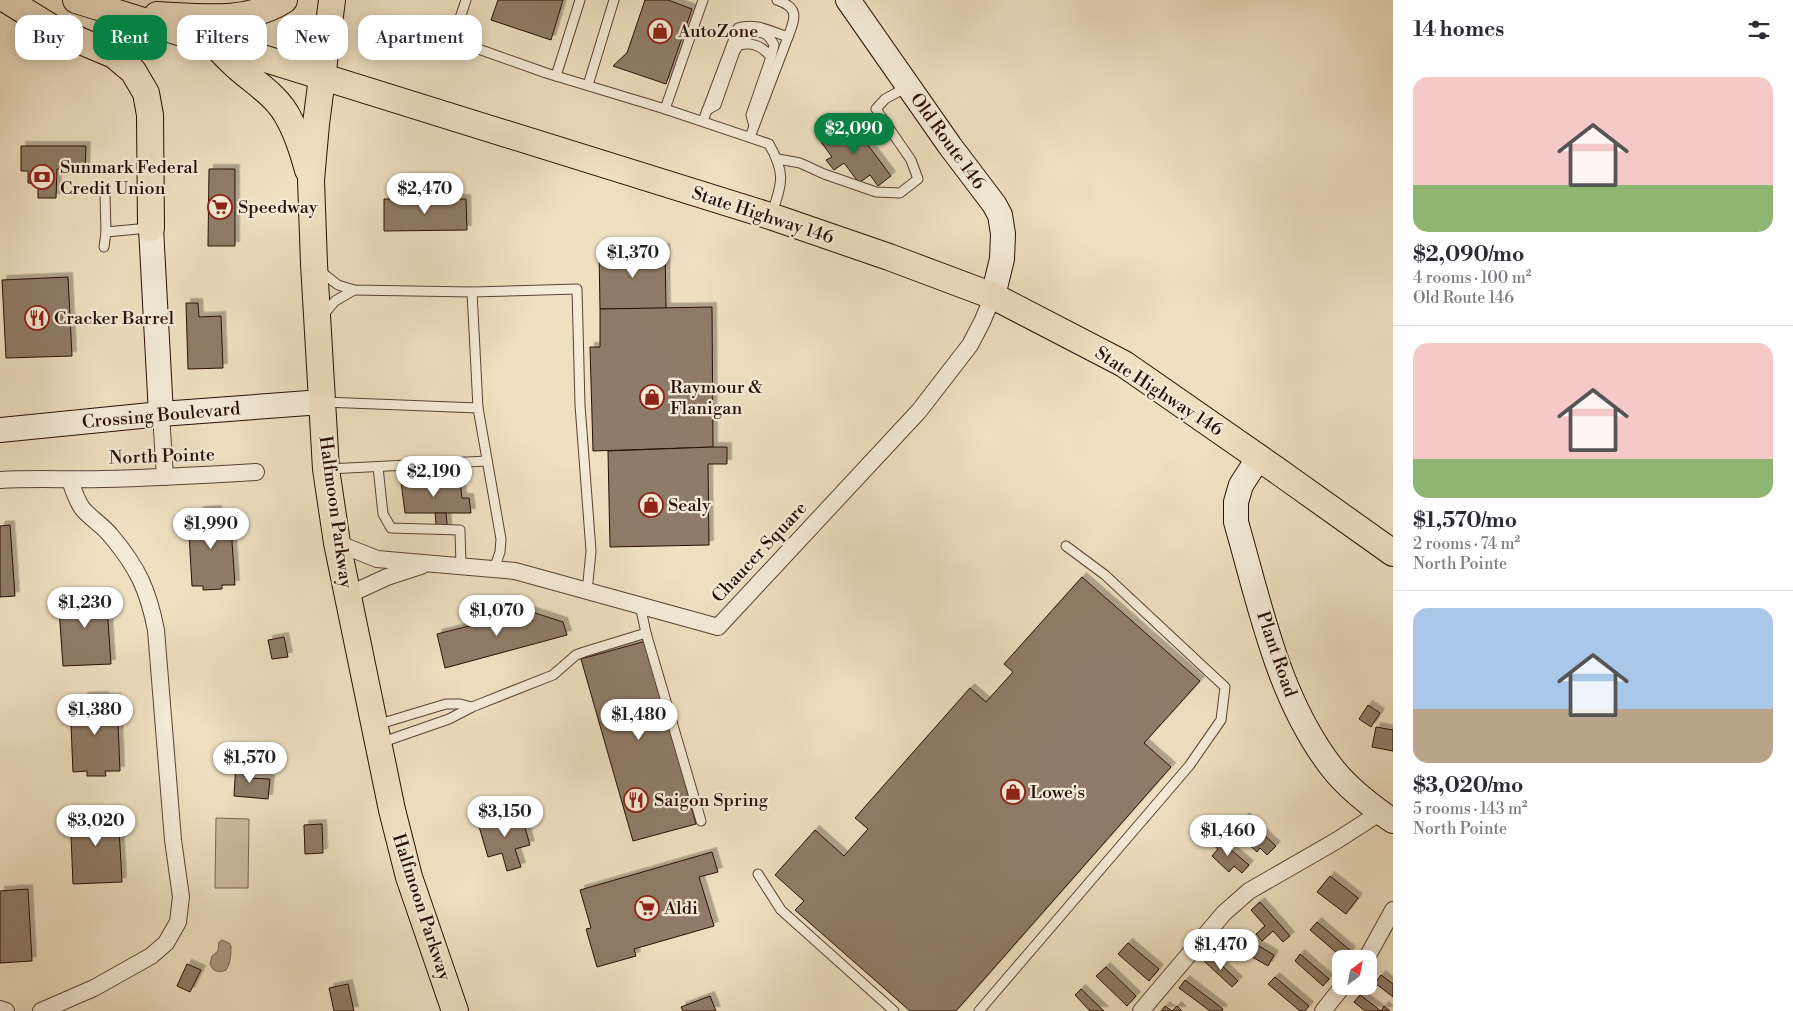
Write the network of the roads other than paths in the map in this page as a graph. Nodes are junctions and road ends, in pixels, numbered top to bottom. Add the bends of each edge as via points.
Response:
1 (7, 0) edge
2 (76, 0) edge
3 (284, 0) edge
4 (332, 0) edge
5 (466, 0) edge
6 (580, 0) edge
7 (614, 0) edge
8 (703, 0) edge
9 (777, 0) edge
10 (848, 0) edge
11 (119, 12) junction
12 (177, 31) edge
13 (788, 37) junction
14 (740, 45) junction
15 (771, 56) junction
16 (267, 59) edge
17 (230, 60) edge
18 (323, 76) junction
19 (556, 76) junction
20 (588, 85) junction
21 (909, 86) junction
22 (666, 109) junction
23 (707, 110) junction
24 (703, 121) junction
25 (754, 127) junction
26 (750, 137) junction
27 (778, 160) junction
28 (311, 180) junction
29 (105, 195) dead end
30 (770, 216) junction
31 (151, 228) junction
32 (106, 232) junction
33 (104, 247) dead end
34 (314, 264) junction
35 (354, 290) junction
36 (472, 292) junction
37 (993, 296) junction
38 (317, 323) junction
39 (322, 402) junction
40 (478, 408) junction
41 (161, 414) junction
42 (0, 430) edge
43 (1259, 457) junction
44 (487, 461) junction
45 (378, 467) junction
46 (326, 469) junction
47 (256, 472) dead end
48 (165, 478) junction
49 (0, 480) edge
50 (70, 480) junction
51 (337, 543) junction
52 (1066, 546) dead end
53 (1393, 553) edge
54 (428, 564) junction
55 (461, 566) junction
56 (494, 569) junction
57 (587, 592) junction
58 (348, 594) junction
59 (640, 605) junction
60 (646, 633) junction
61 (472, 707) junction
62 (376, 734) junction
63 (1387, 816) edge
64 (701, 821) dead end
65 (758, 874) dead end
66 (1393, 910) edge
67 (1371, 950) edge
68 (1335, 995) edge
69 (0, 1009) edge
70 (6, 1011) edge
71 (41, 1011) edge
72 (455, 1011) edge
73 (894, 1011) edge
74 (979, 1011) edge
75 (1141, 1011) edge
76 (1322, 1011) edge

1 - 31 main road via 57,30 114,55 133,71 146,94 150,115
2 - 11 main road, State Highway 146
3 - 11 main road via 248,15 210,18
4 - 18 main road, Halfmoon Parkway
5 - 19 lane via 456,30 467,45
6 - 19 lane
7 - 20 lane
8 - 22 lane
9 - 13 lane via 788,4 795,15
10 - 21 street, Old Route 146
11 - 12 main road, State Highway 146
13 - 23 lane via 755,26 738,28
13 - 25 lane
14 - 15 lane via 756,45
14 - 15 lane via 751,33 765,34 774,45
14 - 23 lane via 716,105
15 - 25 lane via 751,115
16 - 18 main road, State Highway 146
17 - 28 main road via 266,91 289,118
18 - 28 main road, Halfmoon Parkway
18 - 30 main road, State Highway 146
19 - 20 lane
20 - 22 lane
21 - 27 lane via 885,98 876,109 911,160 918,179 900,194 876,192 800,163
21 - 37 street, Old Route 146 via 1000,215 1002,260
22 - 24 lane
23 - 24 lane
24 - 26 lane
25 - 26 lane
26 - 27 lane via 769,144
27 - 30 lane via 781,184
28 - 34 main road, Halfmoon Parkway
29 - 32 lane
30 - 37 main road, State Highway 146
31 - 32 lane
31 - 41 street
32 - 33 lane
34 - 35 lane via 328,279
34 - 38 main road, Halfmoon Parkway
35 - 36 lane
35 - 38 lane via 335,301
36 - 40 lane
36 - 57 lane via 577,289 580,405 591,551
37 - 43 main road, State Highway 146 via 1124,364
37 - 59 street, Chaucer Square via 970,345 918,411 718,627
38 - 39 main road, Halfmoon Parkway
39 - 40 lane
39 - 41 street, Crossing Boulevard
39 - 46 main road, Halfmoon Parkway
40 - 44 lane
41 - 42 street, Crossing Boulevard
41 - 48 street
43 - 53 main road, State Highway 146
43 - 63 street, Plant Road via 1241,485 1236,502 1236,522 1274,652 1313,742 1353,790
44 - 45 lane
44 - 56 lane via 501,539
45 - 46 lane
45 - 55 lane via 383,514 391,528 460,530
46 - 51 main road, Halfmoon Parkway
47 - 48 street, North Pointe
48 - 50 street, North Pointe
49 - 50 street, North Pointe
50 - 71 street via 82,508 112,536 129,559 151,603 181,897 178,922 166,943 151,956 94,988
51 - 54 street, Chaucer Square via 377,558
51 - 58 main road, Halfmoon Parkway
52 - 74 lane via 1105,575 1225,687 1221,720 1189,766
54 - 55 street, Chaucer Square
54 - 58 street, Chaucer Square
55 - 56 street, Chaucer Square
56 - 57 street, Chaucer Square via 515,571
57 - 59 street, Chaucer Square
58 - 62 main road, Halfmoon Parkway
59 - 60 lane
60 - 61 lane via 576,655 553,675
60 - 64 lane
61 - 62 lane via 449,719
61 - 62 lane via 446,704
62 - 72 main road, Halfmoon Parkway via 409,877
63 - 75 street via 1249,891 1224,913
65 - 73 lane via 781,910
66 - 67 street
68 - 76 street
69 - 70 street

